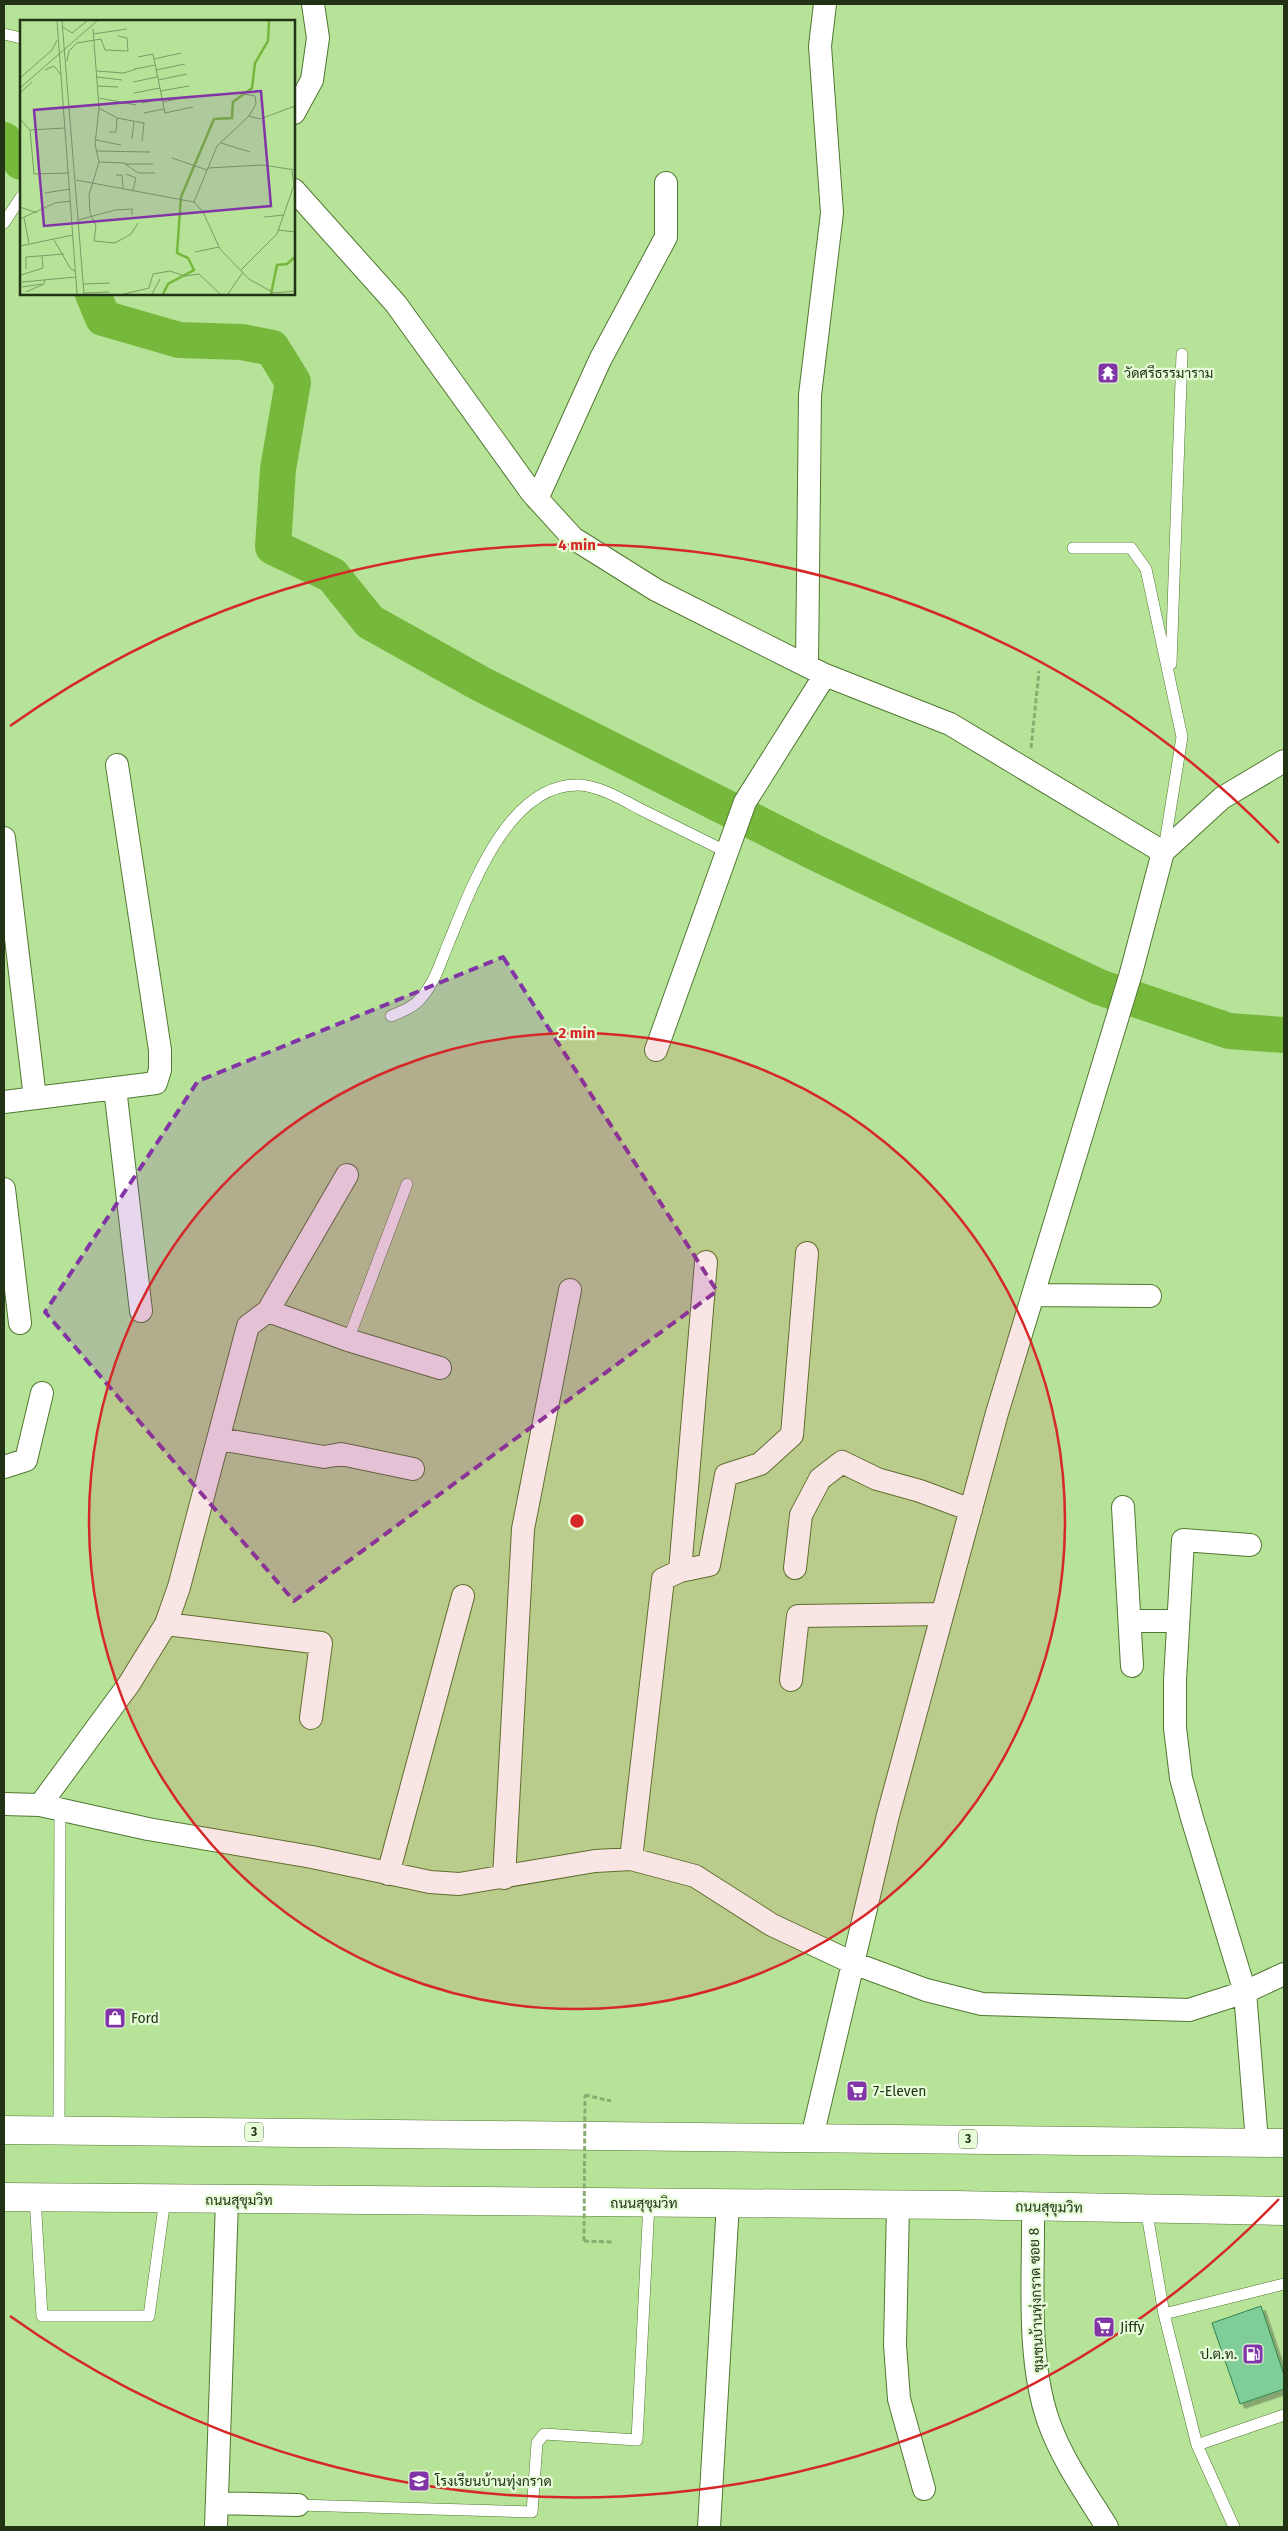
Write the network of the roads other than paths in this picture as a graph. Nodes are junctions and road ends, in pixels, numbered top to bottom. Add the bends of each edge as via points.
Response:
1 (313, 4) edge
2 (825, 4) edge
3 (4, 34) edge
4 (20, 38) edge
5 (295, 111) edge
6 (666, 183) dead end
7 (295, 191) edge
8 (20, 199) edge
9 (4, 223) edge
10 (1182, 354) dead end
11 (537, 499) junction
12 (1073, 548) dead end
13 (816, 670) junction
14 (1170, 682) junction
15 (1284, 760) edge
16 (117, 765) dead end
17 (4, 838) edge
18 (731, 841) junction
19 (1163, 852) junction
20 (390, 1016) dead end
21 (656, 1050) dead end
22 (115, 1088) junction
23 (35, 1098) junction
24 (4, 1102) edge
25 (347, 1175) dead end
26 (407, 1184) dead end
27 (4, 1189) edge
28 (807, 1253) dead end
29 (706, 1262) dead end
30 (570, 1290) dead end
31 (1033, 1295) junction
32 (1150, 1296) dead end
33 (140, 1311) dead end
34 (268, 1311) junction
35 (20, 1323) dead end
36 (348, 1340) junction
37 (440, 1368) dead end
38 (42, 1393) dead end
39 (219, 1439) junction
40 (4, 1467) edge
41 (413, 1469) dead end
42 (1123, 1508) dead end
43 (971, 1510) junction
44 (1250, 1545) dead end
45 (795, 1568) dead end
46 (680, 1571) junction
47 (463, 1596) dead end
48 (942, 1614) junction
49 (1130, 1621) junction
50 (1178, 1621) junction
51 (166, 1624) junction
52 (1132, 1666) dead end
53 (791, 1680) dead end
54 (311, 1718) dead end
55 (4, 1804) edge
56 (50, 1808) junction
57 (631, 1859) junction
58 (388, 1874) junction
59 (504, 1878) junction
60 (853, 1963) junction
61 (1284, 1974) edge
62 (1245, 1992) junction
63 (4, 2130) edge
64 (59, 2130) junction
65 (812, 2137) junction
66 (1257, 2142) junction
67 (1284, 2143) edge
68 (4, 2197) edge
69 (35, 2197) junction
70 (165, 2199) junction
71 (227, 2200) junction
72 (649, 2203) junction
73 (728, 2203) junction
74 (898, 2205) junction
75 (1033, 2206) junction
76 (1146, 2208) junction
77 (1284, 2211) edge
78 (1284, 2284) edge
79 (1164, 2314) junction
80 (1284, 2416) edge
81 (1197, 2445) junction
82 (924, 2489) dead end
83 (217, 2503) junction
84 (298, 2505) joint
85 (216, 2527) edge
86 (709, 2527) edge
87 (1107, 2527) edge
88 (1234, 2527) edge

1 - 5 street via 318,38 312,80
2 - 13 street via 820,46 832,214 810,396
3 - 4 lane
6 - 11 street via 666,237 600,360
7 - 11 street via 396,304
8 - 9 lane
10 - 14 lane
11 - 13 street via 573,538 656,590
12 - 14 lane via 1131,548 1146,569
13 - 18 street via 744,802
13 - 19 street via 950,724
14 - 19 lane via 1182,737
15 - 19 street via 1222,798
16 - 22 street via 160,1050 160,1070 156,1082
17 - 23 street
18 - 20 lane via 606,792 579,785 555,788 538,796 517,813 501,836 468,896 433,980 422,997 408,1009
18 - 21 street
19 - 31 street via 1131,973
22 - 23 street
22 - 33 street
23 - 24 street
25 - 34 street
26 - 36 lane
27 - 35 street
28 - 46 street via 792,1435 760,1464 726,1475 709,1565
29 - 46 street
30 - 59 street via 523,1529
31 - 32 street
31 - 43 street
34 - 36 street
34 - 39 street via 248,1326
36 - 37 street
38 - 40 street via 26,1460
39 - 41 street via 324,1458 341,1454
39 - 51 street
42 - 49 street
43 - 45 street via 877,1479 842,1462 820,1479 801,1516
43 - 48 street
44 - 50 street via 1184,1540
46 - 57 street via 663,1579
47 - 58 street
48 - 53 street via 798,1616
48 - 60 street via 888,1815
49 - 50 street
49 - 52 street
50 - 62 street via 1175,1728 1181,1778
51 - 54 street via 321,1643
51 - 56 street
55 - 56 street
56 - 58 street via 148,1830 312,1857
56 - 64 lane
57 - 59 street via 595,1861
57 - 60 street via 695,1876 772,1925
58 - 59 street via 458,1884
60 - 62 street via 926,1990 982,2004 1189,2010
60 - 65 street
61 - 62 street
62 - 66 street
63 - 64 highway, 3
64 - 65 highway, 3
65 - 66 highway, 3
66 - 67 highway, 3
68 - 69 highway, ถนนสุขุมวิท
69 - 70 highway, ถนนสุขุมวิท
69 - 70 lane via 42,2316 150,2316
70 - 71 highway, ถนนสุขุมวิท
71 - 72 highway, ถนนสุขุมวิท
71 - 83 street
72 - 73 highway, ถนนสุขุมวิท
72 - 84 lane via 637,2440 544,2434 537,2443 532,2512
73 - 74 highway, ถนนสุขุมวิท
73 - 86 street
74 - 75 highway, ถนนสุขุมวิท
74 - 82 street via 895,2345 899,2399
75 - 76 highway, ถนนสุขุมวิท
75 - 87 street, ชุมชนบ้านทุ่งกราด ซอย 8 via 1035,2344 1040,2390 1049,2422 1076,2478
76 - 77 highway, ถนนสุขุมวิท
76 - 79 lane
78 - 79 lane
79 - 81 lane
80 - 81 lane
81 - 88 lane
83 - 84 street
83 - 85 street

